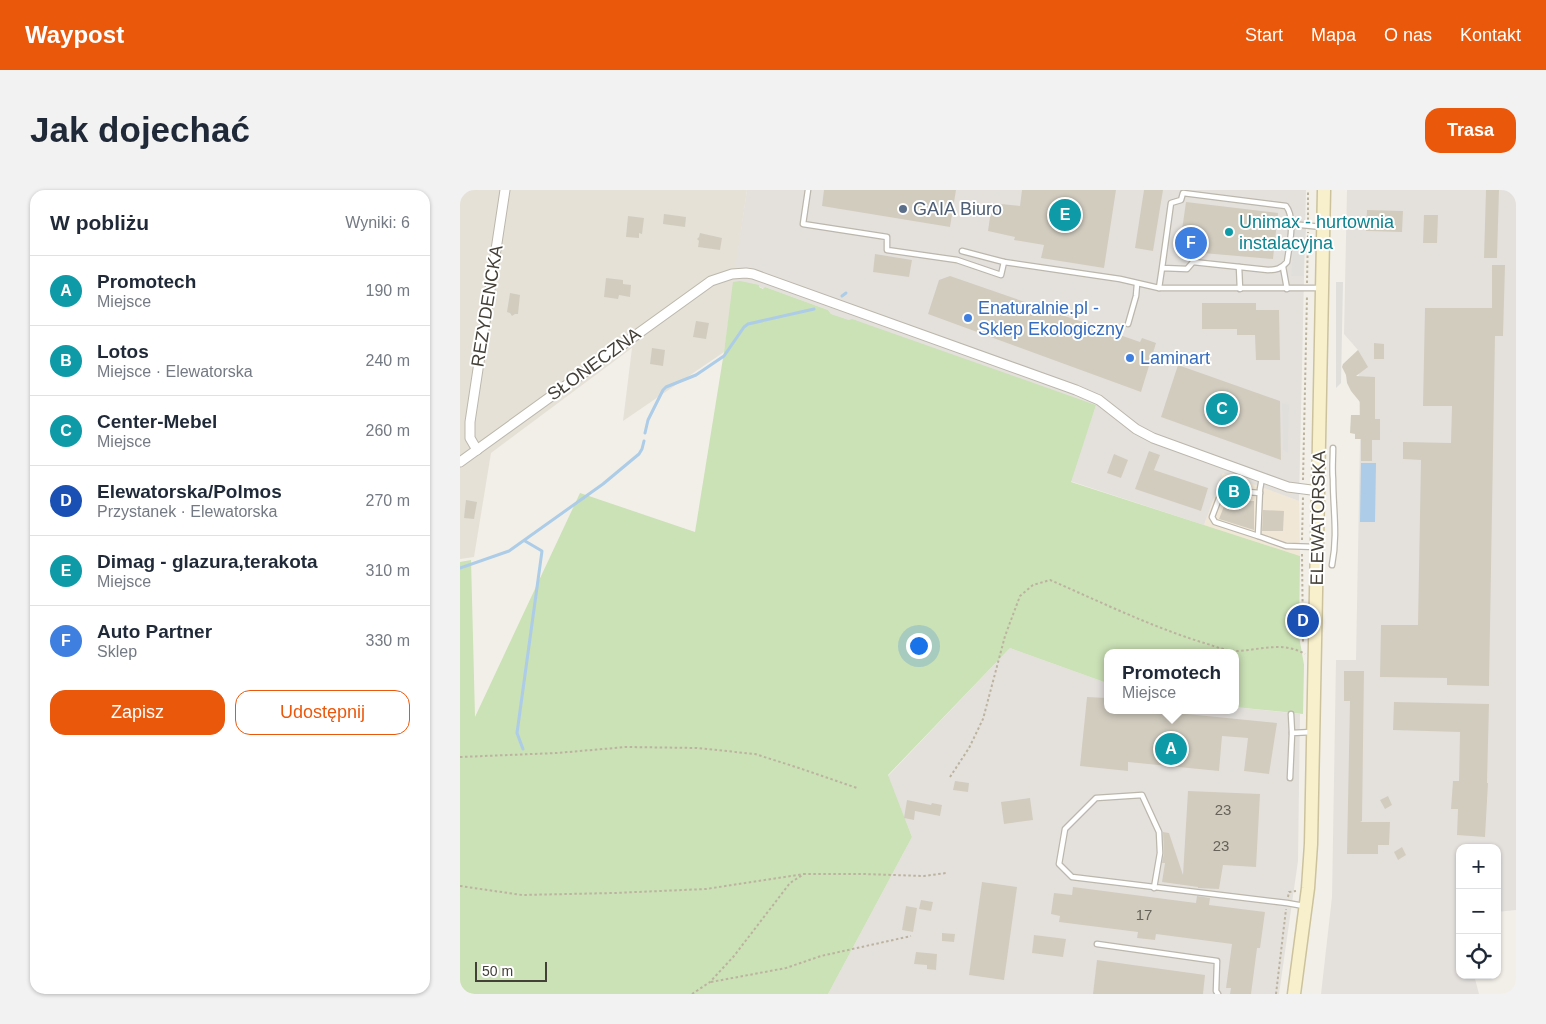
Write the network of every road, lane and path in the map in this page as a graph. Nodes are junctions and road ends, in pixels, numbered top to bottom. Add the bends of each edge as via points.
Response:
1 (505, 190) edge
2 (808, 190) edge
3 (1308, 190) edge
4 (1324, 190) edge
5 (1291, 224) junction
6 (1308, 226) junction
7 (1323, 227) junction
8 (962, 250) dead end
9 (1004, 262) junction
10 (1239, 267) junction
11 (1282, 267) junction
12 (1162, 268) junction
13 (1137, 284) junction
14 (1159, 288) junction
15 (1322, 288) junction
16 (1240, 289) junction
17 (1287, 289) junction
18 (1307, 289) junction
19 (1128, 324) dead end
20 (1333, 448) dead end
21 (477, 450) junction
22 (460, 462) edge
23 (1262, 478) junction
24 (1301, 489) junction
25 (1319, 491) junction
26 (1260, 493) junction
27 (1258, 536) junction
28 (1302, 546) junction
29 (1318, 546) junction
30 (1332, 565) dead end
31 (1302, 580) dead end
32 (1226, 649) edge
33 (1239, 651) edge
34 (1315, 657) junction
35 (1291, 714) dead end
36 (1314, 732) junction
37 (1292, 733) junction
38 (460, 757) edge
39 (950, 777) dead end
40 (1290, 778) dead end
41 (857, 788) dead end
42 (946, 873) dead end
43 (804, 874) junction
44 (460, 886) edge
45 (1300, 886) dead end
46 (1154, 888) junction
47 (1287, 903) junction
48 (1305, 906) junction
49 (911, 936) dead end
50 (1097, 944) dead end
51 (710, 982) junction
52 (692, 994) edge
53 (1218, 994) edge
54 (1276, 994) edge
55 (1294, 994) edge

1 - 21 street, REZYDENCKA via 470,422 470,438
2 - 9 lane via 804,224 887,237 887,250 957,260 1002,275
3 - 6 path
4 - 7 street, ELEWATORSKA
5 - 6 lane
5 - 11 lane via 1287,262
5 - 12 lane via 1290,211 1286,206 1183,193 1181,200 1171,204
6 - 7 lane
6 - 18 path
7 - 15 street, ELEWATORSKA
8 - 9 lane
9 - 13 lane
10 - 11 lane via 1275,270
10 - 12 lane via 1194,262 1187,269
10 - 16 lane
11 - 17 lane
12 - 14 lane
13 - 14 lane
13 - 19 lane
14 - 16 lane
15 - 18 lane
15 - 25 street, ELEWATORSKA
16 - 17 lane
17 - 18 lane
18 - 24 path
20 - 30 lane via 1336,530
21 - 22 street, SŁONECZNA
21 - 23 street, SŁONECZNA via 711,281 746,273 1076,390 1100,400 1148,436
23 - 24 street
23 - 26 lane
24 - 25 street
24 - 28 path
25 - 29 street, ELEWATORSKA
26 - 27 lane
26 - 27 lane via 1224,490 1212,517 1215,522
27 - 28 lane via 1286,546
28 - 29 lane
28 - 31 path
29 - 34 street, ELEWATORSKA
32 - 39 path via 1155,625 1050,580 1033,585 1020,596 1005,636 983,719
33 - 34 path via 1286,647
34 - 36 street, ELEWATORSKA
35 - 37 lane
36 - 37 lane
36 - 48 street, ELEWATORSKA via 1311,844
37 - 40 lane
38 - 41 path via 626,747 698,748 755,754
42 - 43 path via 924,876
43 - 44 path via 706,889 614,893 522,895
43 - 51 path via 790,883
45 - 47 path via 1297,891 1289,892
46 - 46 lane via 1160,853 1159,832 1142,795 1096,798 1065,829 1059,864 1072,877
46 - 47 lane
47 - 48 lane
47 - 54 path
48 - 55 street, ELEWATORSKA
49 - 51 path via 822,956 786,968
50 - 53 lane via 1217,960
51 - 52 path

